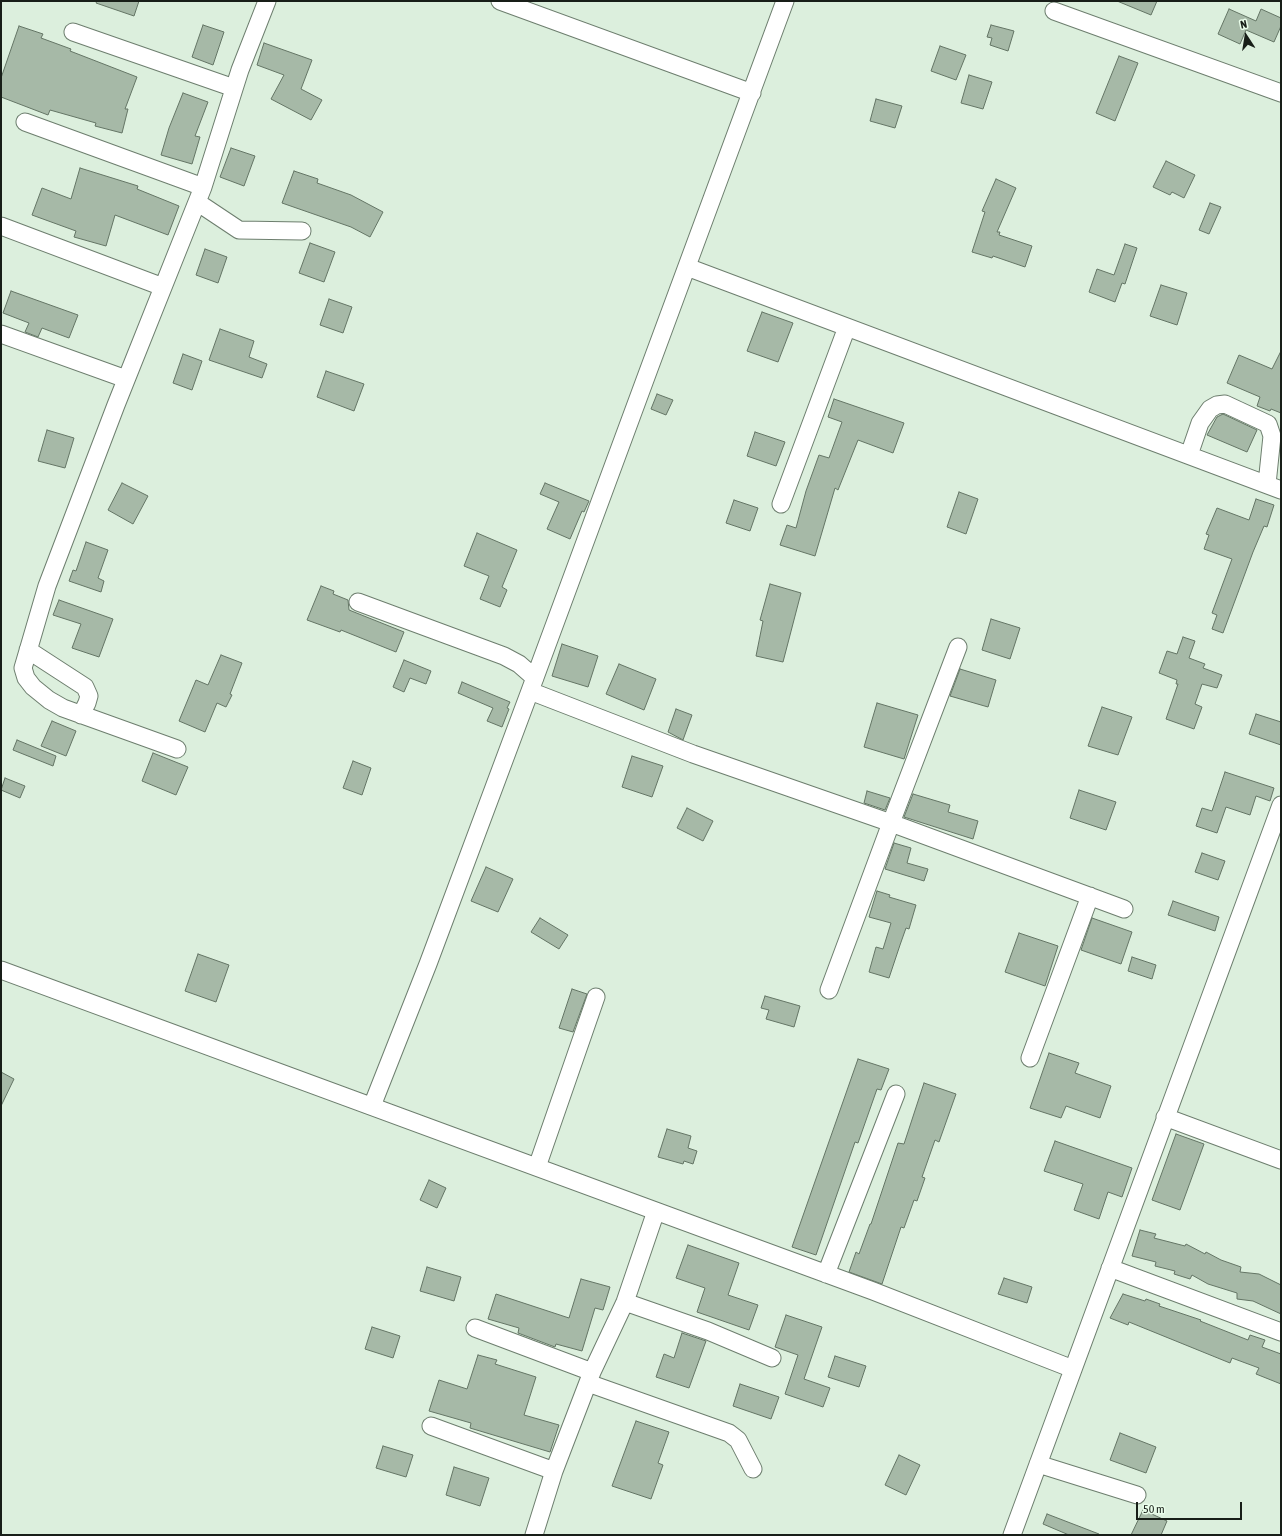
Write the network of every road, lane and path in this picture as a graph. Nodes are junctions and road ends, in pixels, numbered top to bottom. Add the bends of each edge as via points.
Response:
1 (267, 1) edge
2 (500, 1) edge
3 (785, 1) edge
4 (1054, 11) dead end
5 (73, 32) dead end
6 (234, 88) junction
7 (752, 93) junction
8 (1281, 93) edge
9 (25, 122) dead end
10 (200, 195) junction
11 (1, 226) edge
12 (302, 231) dead end
13 (687, 267) junction
14 (163, 287) junction
15 (847, 327) junction
16 (1, 334) edge
17 (126, 379) junction
18 (1189, 455) junction
19 (1274, 487) edge
20 (781, 504) dead end
21 (358, 602) dead end
22 (958, 647) dead end
23 (28, 650) junction
24 (532, 685) junction
25 (81, 715) junction
26 (177, 750) dead end
27 (1281, 805) edge
28 (891, 822) junction
29 (1090, 896) junction
30 (1124, 909) dead end
31 (1, 970) edge
32 (829, 990) dead end
33 (596, 997) dead end
34 (1030, 1058) dead end
35 (896, 1094) dead end
36 (372, 1106) junction
37 (1165, 1117) junction
38 (1281, 1160) edge
39 (537, 1167) junction
40 (656, 1211) junction
41 (1110, 1268) junction
42 (826, 1274) junction
43 (625, 1302) junction
44 (475, 1328) dead end
45 (1281, 1332) edge
46 (772, 1358) dead end
47 (1073, 1369) junction
48 (590, 1378) junction
49 (431, 1426) dead end
50 (1038, 1464) junction
51 (753, 1470) dead end
52 (554, 1471) junction
53 (1137, 1495) dead end
54 (534, 1535) edge
55 (1012, 1535) edge

1 - 6 street
2 - 7 street
3 - 7 street
4 - 8 street
5 - 6 street
6 - 10 street
7 - 13 street
9 - 10 street
10 - 12 street via 239,230
10 - 14 street
11 - 14 street
13 - 15 street
13 - 24 street
14 - 17 street
15 - 18 street
15 - 20 street
16 - 17 street
17 - 23 street via 47,586
18 - 19 street
18 - 19 street via 1200,423 1210,409 1225,404 1268,424 1272,436
21 - 24 street via 504,656 519,664
22 - 28 street
23 - 25 street via 23,668 26,678 33,687 49,700
23 - 25 street via 85,687 87,703
24 - 28 street via 693,754
24 - 36 street
25 - 26 street
27 - 37 street
28 - 29 street
28 - 32 street
29 - 30 street
29 - 34 street
31 - 36 street
33 - 39 street
35 - 42 street
36 - 39 street
37 - 38 street
37 - 41 street
39 - 40 street
40 - 42 street
40 - 43 street
41 - 45 street
41 - 47 street
42 - 47 street
43 - 46 street via 708,1331
43 - 48 street
44 - 48 street
47 - 50 street
48 - 51 street via 729,1433 738,1440
48 - 52 street
49 - 52 street
50 - 53 street
50 - 55 street
52 - 54 street

